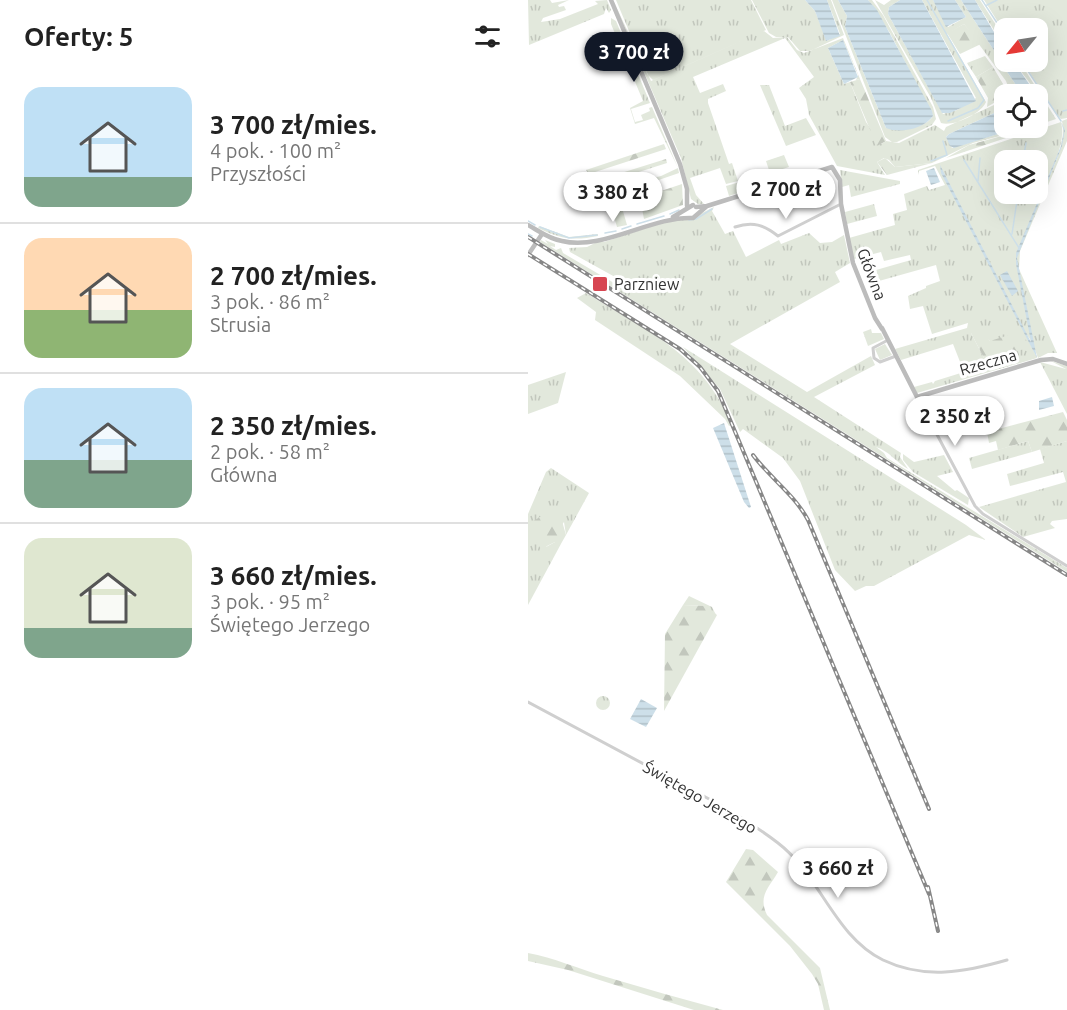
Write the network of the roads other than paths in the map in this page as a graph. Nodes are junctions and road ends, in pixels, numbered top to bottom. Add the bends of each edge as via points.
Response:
1 (611, 0) edge
2 (841, 204) junction
3 (691, 210) junction
4 (528, 225) edge
5 (735, 227) dead end
6 (542, 234) junction
7 (528, 255) edge
8 (888, 340) junction
9 (896, 356) junction
10 (1067, 364) edge
11 (916, 397) junction
12 (1067, 566) edge
13 (528, 702) edge
14 (1007, 960) dead end

1 - 3 street via 678,159
2 - 3 street, Główna via 837,171 826,168
2 - 5 street via 778,236 750,222
2 - 8 street, Główna via 853,263
3 - 6 street via 581,243 563,242
4 - 6 street
6 - 7 street
8 - 9 street, Główna
8 - 9 street via 874,348 874,359 880,362
9 - 11 street, Główna
10 - 11 street, Rzeczna via 1038,361
11 - 12 street, Główna via 975,506
13 - 14 street, Świętego Jerzego via 729,810 779,844 809,875 848,931 875,956 933,973 960,972

